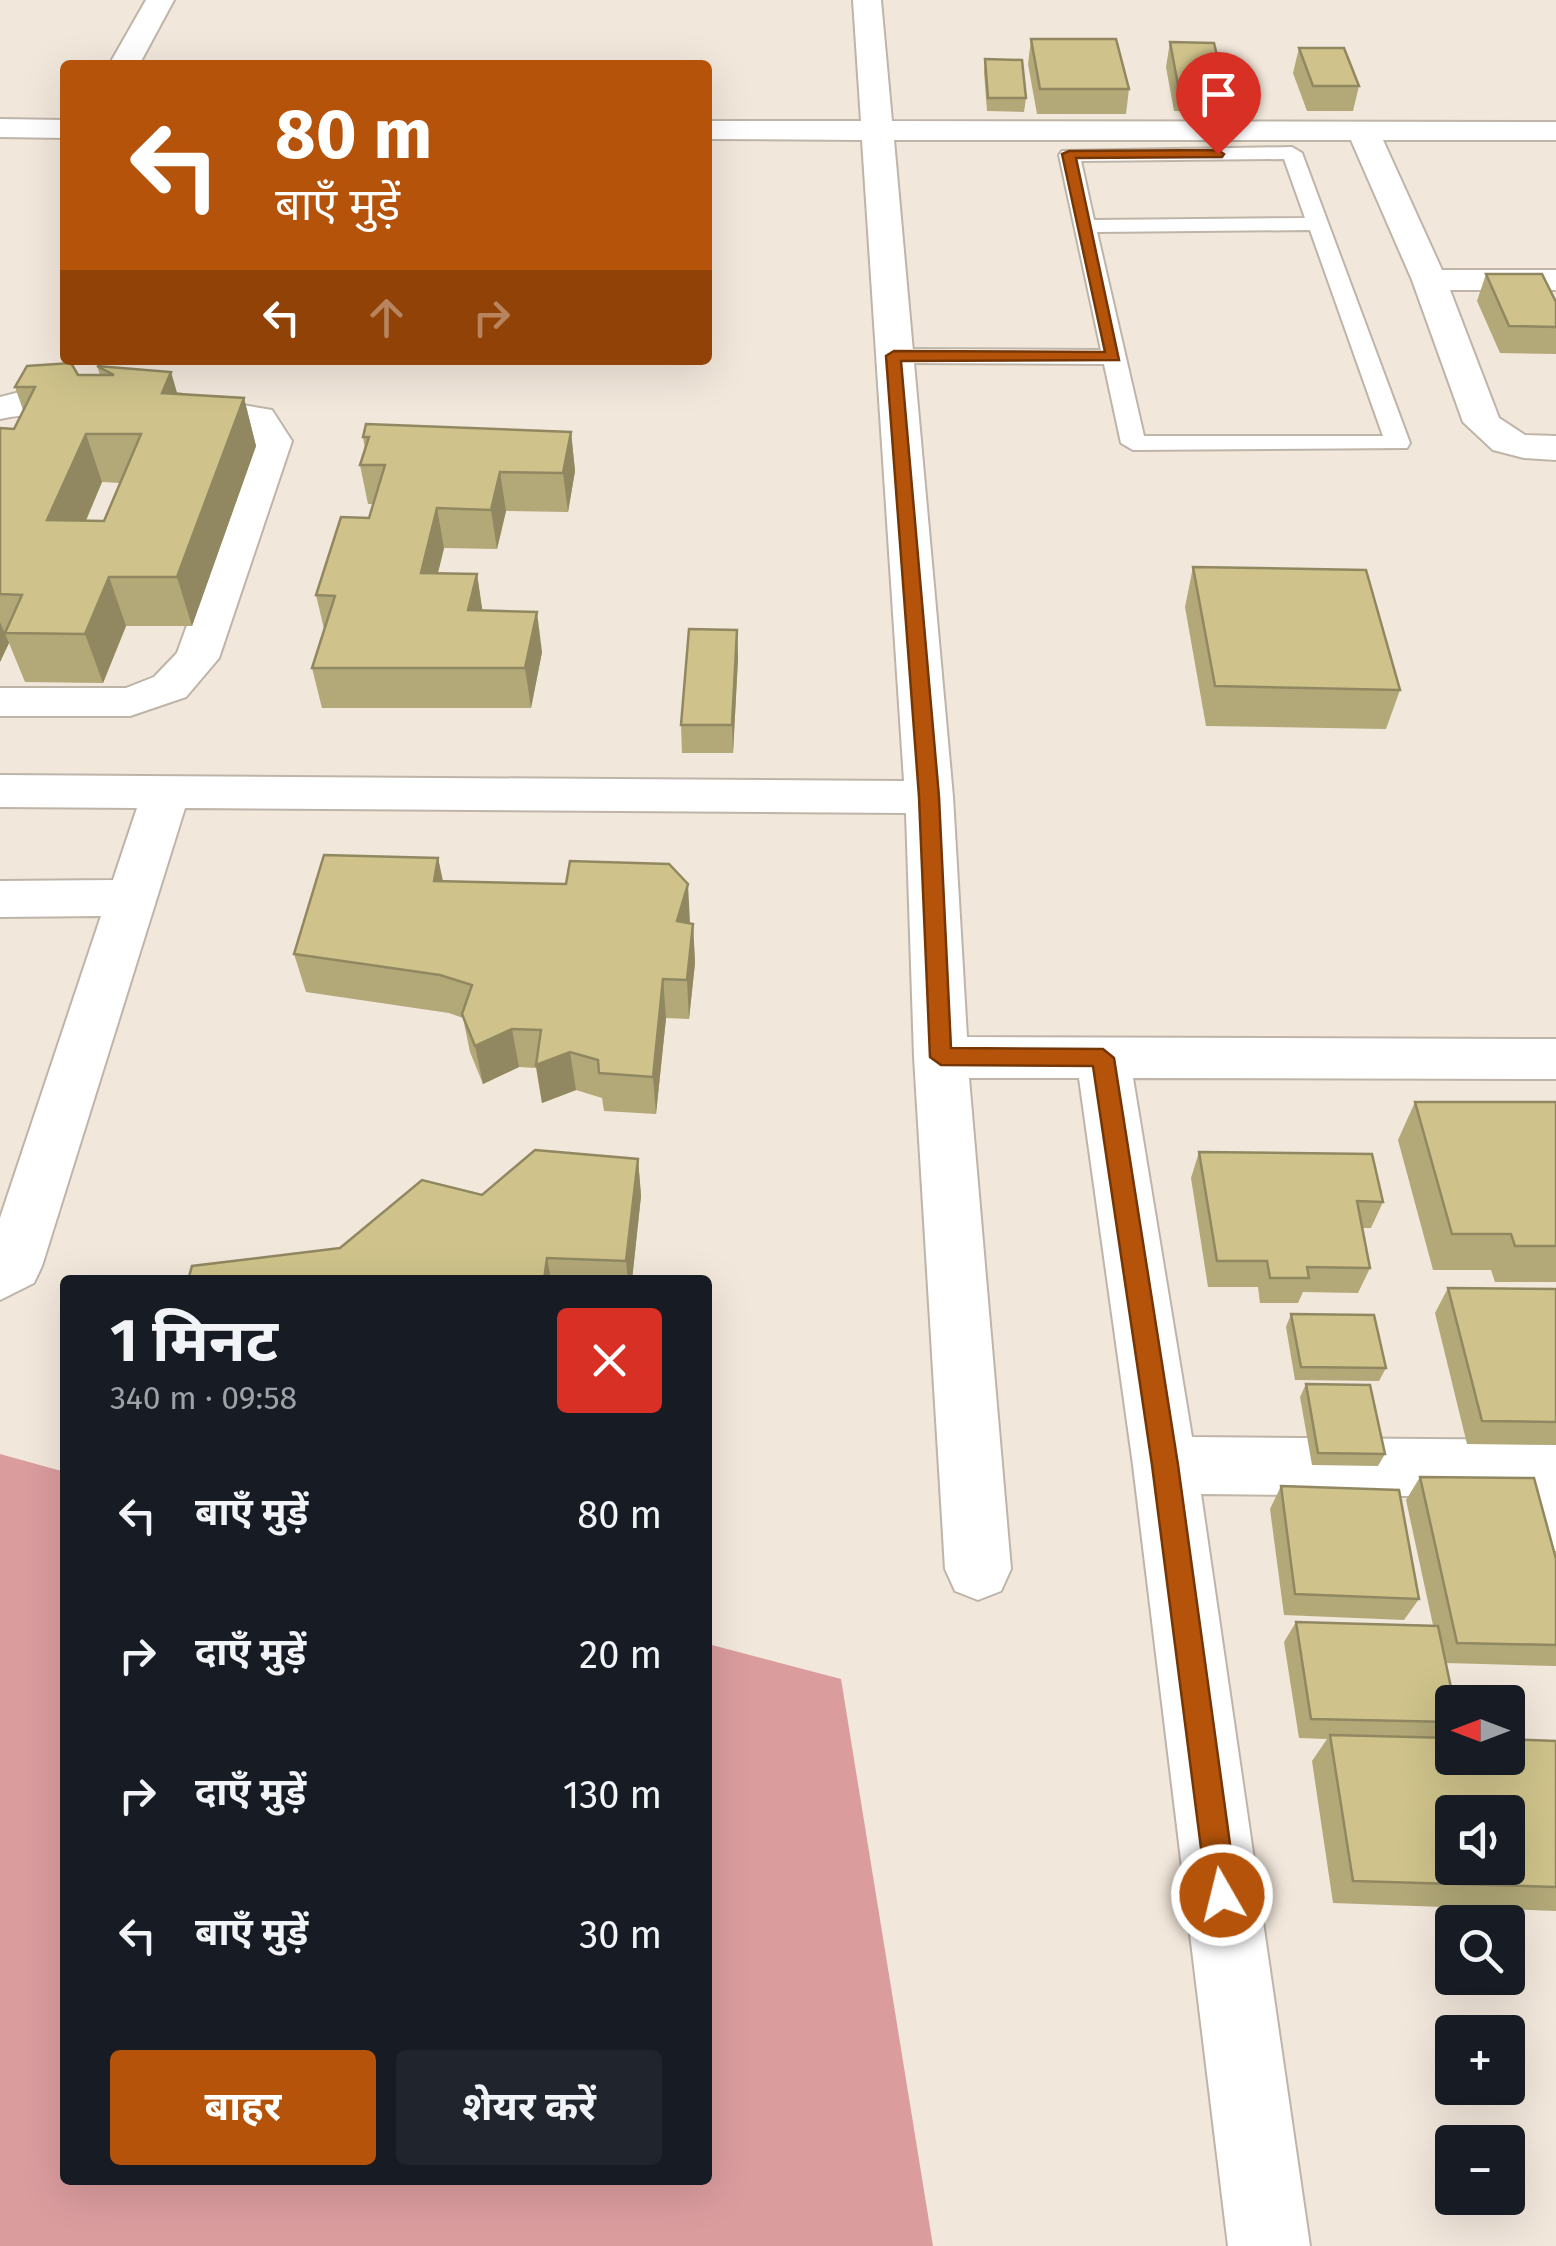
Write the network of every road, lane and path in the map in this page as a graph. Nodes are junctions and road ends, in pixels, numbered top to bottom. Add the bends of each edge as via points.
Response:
1 (160, 0) edge
2 (866, 0) edge
3 (127, 60) edge
4 (0, 128) edge
5 (60, 129) edge
6 (712, 130) edge
7 (875, 130) junction
8 (1362, 131) junction
9 (1556, 131) edge
10 (1317, 224) junction
11 (1085, 226) junction
12 (1429, 280) junction
13 (1556, 280) edge
14 (894, 356) junction
15 (1114, 357) junction
16 (0, 408) edge
17 (1556, 448) edge
18 (0, 702) edge
19 (0, 791) edge
20 (166, 792) junction
21 (929, 797) junction
22 (130, 898) junction
23 (0, 899) edge
24 (941, 1057) junction
25 (1103, 1058) junction
26 (1556, 1059) edge
27 (0, 1275) edge
28 (1165, 1465) junction
29 (1551, 1486) edge
30 (978, 1569) dead end
31 (1270, 2246) edge

1 - 3 street
2 - 7 street
4 - 5 street
6 - 7 street
7 - 8 street
7 - 14 street
8 - 9 street
8 - 12 street
10 - 11 lane
10 - 11 lane via 1292,154 1069,154
10 - 15 lane via 1398,443 1133,444
11 - 15 lane
12 - 13 street
12 - 17 street via 1482,422 1498,440
14 - 15 lane
14 - 21 street
16 - 18 street via 24,402 172,404 259,418 273,442 197,658 170,687 130,702
19 - 20 street
20 - 21 street
20 - 22 street
21 - 24 street
22 - 23 street
22 - 27 street via 14,1266
24 - 25 street
24 - 30 street
25 - 26 street
25 - 28 street
28 - 29 street
28 - 31 street

